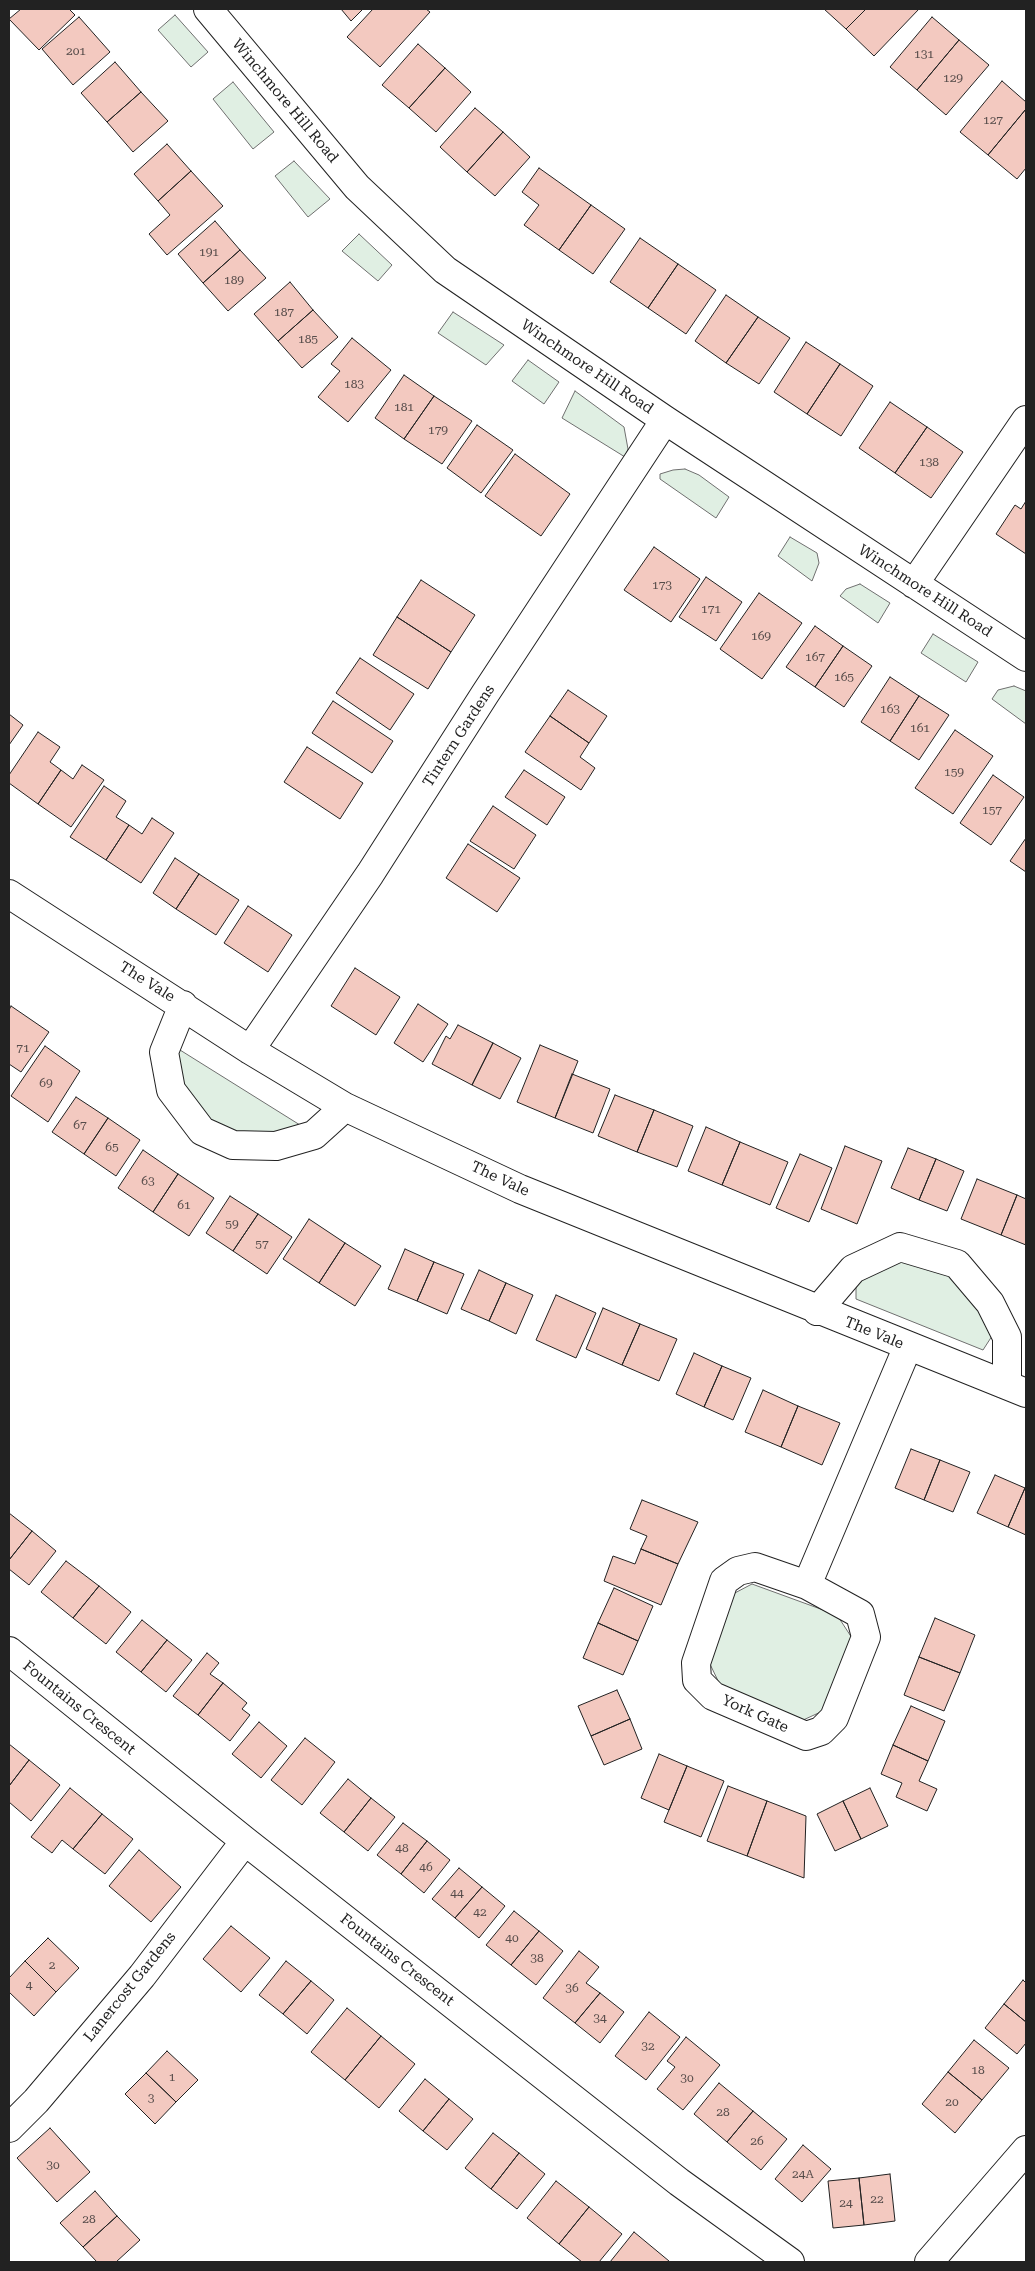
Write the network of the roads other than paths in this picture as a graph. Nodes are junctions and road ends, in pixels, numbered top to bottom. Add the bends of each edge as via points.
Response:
1 (208, 9) edge
2 (665, 420) junction
3 (1026, 420) edge
4 (914, 584) junction
5 (1026, 657) edge
6 (9, 894) edge
7 (183, 1005) junction
8 (250, 1050) junction
9 (345, 1107) junction
10 (818, 1311) junction
11 (908, 1346) junction
12 (1017, 1389) edge
13 (807, 1585) junction
14 (9, 1651) edge
15 (245, 1841) junction
16 (9, 2128) edge
17 (1026, 2150) edge
18 (790, 2262) edge
19 (929, 2262) edge

1 - 2 street, Winchmore Hill Road via 357,187 445,270
2 - 4 street, Winchmore Hill Road
2 - 8 street, Tintern Gardens via 370,874
3 - 4 street
4 - 5 street, Winchmore Hill Road
6 - 7 street, The Vale
7 - 8 street, The Vale
7 - 9 street via 164,1052 171,1090 202,1131 233,1145 276,1146 314,1136
8 - 9 street, The Vale
9 - 10 street, The Vale via 520,1189
10 - 11 street, The Vale
10 - 12 street via 853,1269 900,1247 957,1264 990,1303 1007,1337
11 - 12 street, The Vale
11 - 13 street
13 - 13 street, York Gate via 860,1614 866,1637 834,1718 821,1731 806,1736 713,1696 697,1680 696,1663 724,1581 738,1571 755,1567
14 - 15 street, Fountains Crescent
15 - 16 street, Lanercost Gardens via 142,1976 36,2101
15 - 18 street, Fountains Crescent via 679,2182
17 - 19 street

